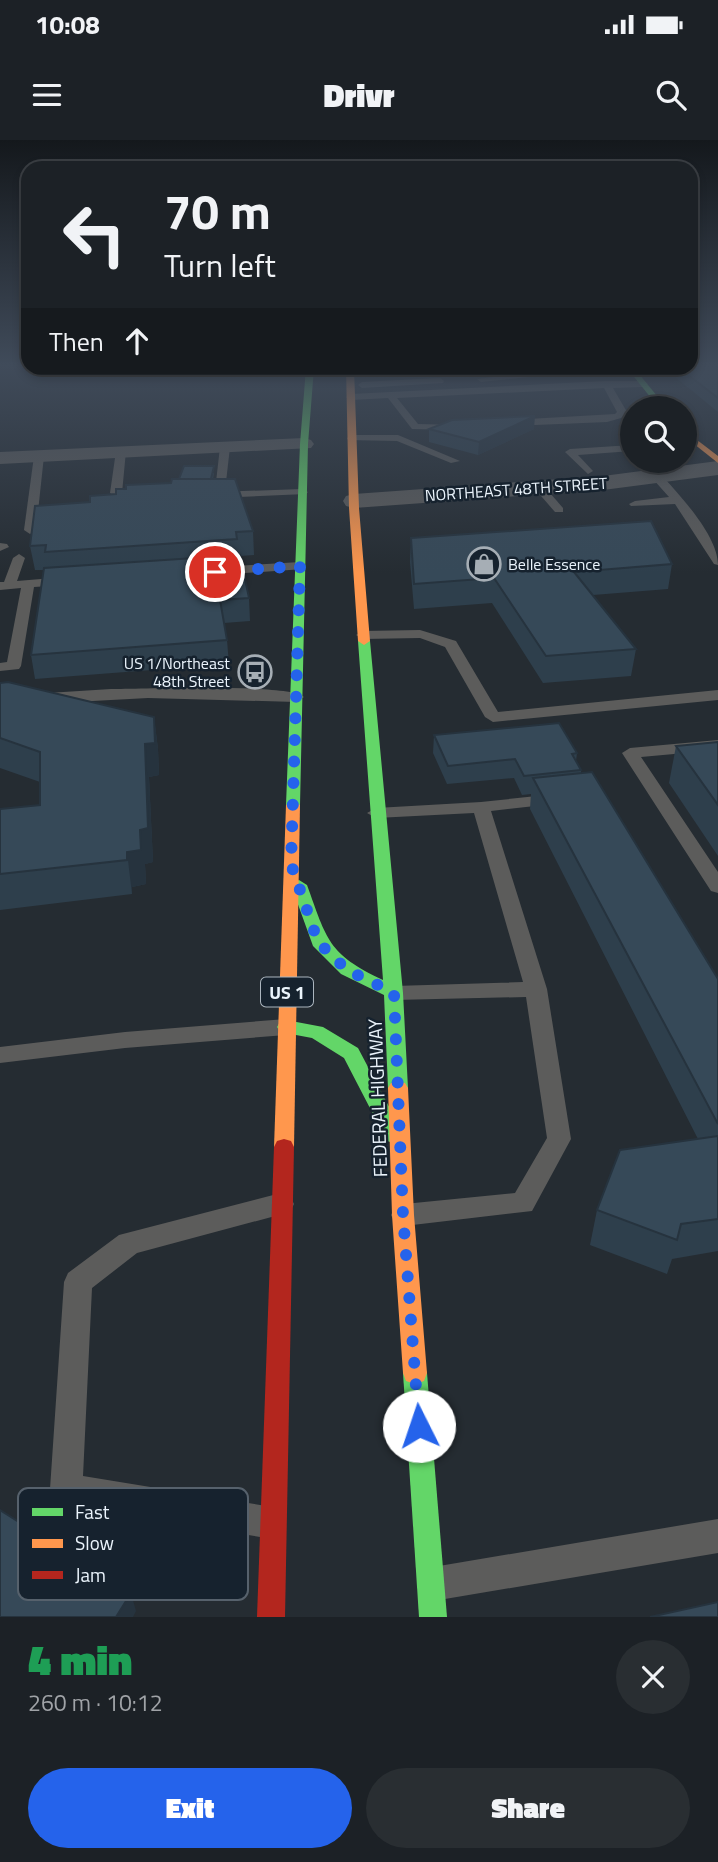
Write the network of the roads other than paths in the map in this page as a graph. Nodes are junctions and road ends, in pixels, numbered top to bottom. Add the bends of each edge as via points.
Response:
1 (317, 435) edge
2 (352, 435) edge
3 (352, 438) junction
4 (225, 447) junction
5 (318, 447) junction
6 (620, 449) edge
7 (697, 449) edge
8 (121, 451) junction
9 (39, 456) junction
10 (0, 458) edge
11 (455, 461) dead end
12 (718, 464) edge
13 (697, 470) edge
14 (588, 471) junction
15 (620, 471) edge
16 (352, 472) junction
17 (644, 473) edge
18 (654, 473) edge
19 (221, 482) edge
20 (539, 487) junction
21 (302, 492) junction
22 (198, 496) edge
23 (150, 497) edge
24 (678, 500) junction
25 (354, 501) junction
26 (635, 504) dead end
27 (559, 510) dead end
28 (30, 530) edge
29 (718, 561) edge
30 (300, 566) junction
31 (0, 568) edge
32 (202, 572) edge
33 (81, 580) edge
34 (27, 584) junction
35 (5, 586) edge
36 (363, 635) junction
37 (0, 667) edge
38 (718, 695) edge
39 (296, 697) junction
40 (0, 701) edge
41 (718, 745) edge
42 (569, 797) edge
43 (481, 807) junction
44 (376, 813) junction
45 (291, 864) junction
46 (718, 887) edge
47 (536, 989) junction
48 (394, 993) junction
49 (286, 1027) junction
50 (0, 1055) edge
51 (400, 1147) junction
52 (282, 1204) junction
53 (403, 1215) junction
54 (66, 1488) edge
55 (248, 1519) edge
56 (274, 1523) junction
57 (718, 1536) edge
58 (432, 1601) edge
59 (271, 1617) edge

1 - 5 main road, US 1
2 - 3 main road, FEDERAL HIGHWAY
3 - 11 lane via 398,438
3 - 16 main road, FEDERAL HIGHWAY
4 - 5 street
4 - 8 street
4 - 19 lane
5 - 16 main road
5 - 21 main road, US 1
6 - 14 lane via 570,452
7 - 12 main road
8 - 9 street
8 - 23 lane via 116,493 120,498
9 - 10 street
9 - 28 lane
12 - 13 street, NORTHEAST 48TH STREET
14 - 15 street, NORTHEAST 48TH STREET
14 - 16 street, NORTHEAST 48TH STREET via 427,482
16 - 25 main road, FEDERAL HIGHWAY
17 - 20 street, NORTHEAST 48TH STREET via 603,483
18 - 24 lane
20 - 25 street, NORTHEAST 48TH STREET
20 - 27 lane
21 - 22 lane
21 - 30 main road, US 1
24 - 26 lane
24 - 29 lane
25 - 36 main road, FEDERAL HIGHWAY
30 - 32 lane
30 - 39 main road, US 1
31 - 35 lane via 17,563
33 - 34 lane
34 - 35 lane
34 - 37 lane via 14,666
36 - 38 lane via 440,637 451,645 493,718
36 - 44 main road, FEDERAL HIGHWAY
39 - 40 lane via 134,693
39 - 45 main road, US 1
41 - 46 lane via 630,753
42 - 43 lane
43 - 44 lane
43 - 47 lane
44 - 48 main road, FEDERAL HIGHWAY
45 - 48 main road via 318,942 347,970
45 - 49 main road, US 1
47 - 48 lane
47 - 53 lane via 559,1139 523,1203
48 - 51 main road, FEDERAL HIGHWAY
49 - 50 lane
49 - 51 main road via 317,1032 351,1053
49 - 52 main road, US 1
51 - 53 main road, FEDERAL HIGHWAY
52 - 54 lane via 129,1243 78,1282
52 - 56 main road, US 1
53 - 58 main road, FEDERAL HIGHWAY
55 - 56 lane
56 - 59 main road, US 1
57 - 58 lane

